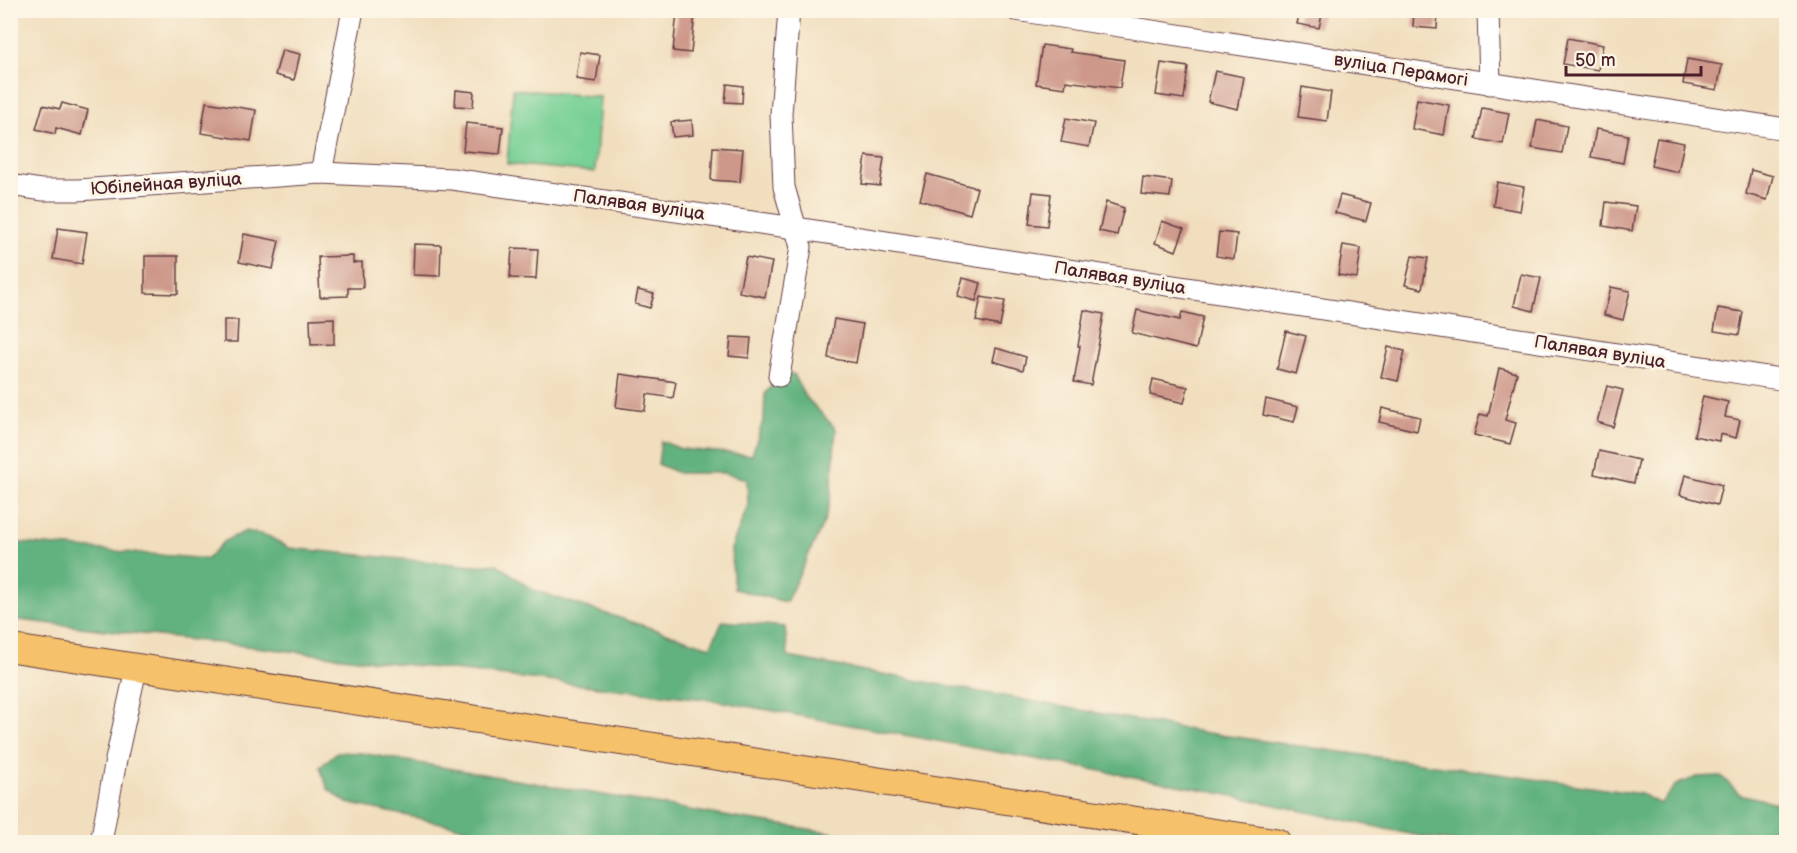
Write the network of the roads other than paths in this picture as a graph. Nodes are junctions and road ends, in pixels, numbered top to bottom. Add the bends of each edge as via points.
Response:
1 (353, 10) edge
2 (789, 10) edge
3 (1016, 10) edge
4 (1488, 10) edge
5 (1490, 84) junction
6 (1786, 129) edge
7 (321, 173) junction
8 (452, 179) joint
9 (10, 185) edge
10 (795, 228) junction
11 (779, 376) dead end
12 (1786, 381) edge
13 (10, 648) edge
14 (136, 669) junction
15 (101, 843) edge
16 (1277, 843) edge

1 - 7 street
2 - 10 street via 781,114 784,187
3 - 5 street, вуліца Перамогі
4 - 5 street
5 - 6 street, вуліца Перамогі
7 - 8 street, Юбілейная вуліца
7 - 9 street, Юбілейная вуліца via 78,190
8 - 10 street, Палявая вуліца
10 - 11 street via 801,248
10 - 12 street, Палявая вуліца
13 - 14 main road
14 - 15 street
14 - 16 main road

